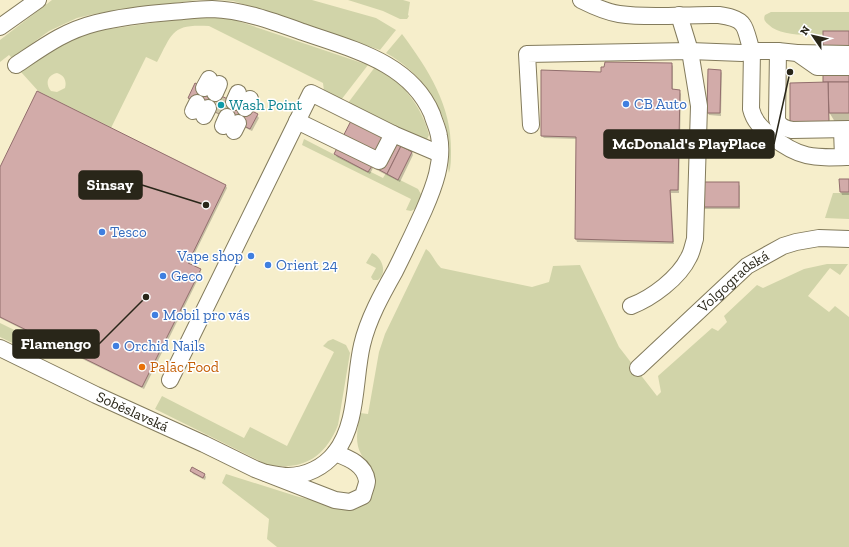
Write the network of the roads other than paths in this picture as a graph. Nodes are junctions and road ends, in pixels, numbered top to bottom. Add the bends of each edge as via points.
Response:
1 (18, 0) edge
2 (38, 0) edge
3 (582, 0) edge
4 (679, 15) junction
5 (0, 18) edge
6 (0, 27) edge
7 (752, 50) junction
8 (690, 51) junction
9 (778, 51) junction
10 (797, 53) junction
11 (849, 54) edge
12 (16, 65) dead end
13 (849, 67) edge
14 (297, 122) junction
15 (531, 125) dead end
16 (846, 130) edge
17 (393, 134) junction
18 (440, 154) junction
19 (846, 157) edge
20 (849, 239) edge
21 (631, 306) dead end
22 (0, 348) edge
23 (638, 368) dead end
24 (170, 380) dead end
25 (335, 453) junction
26 (266, 473) junction

1 - 5 street
2 - 6 street
3 - 4 street via 619,14
4 - 7 street via 719,14 733,18 743,25
4 - 8 street
7 - 8 street via 736,53
7 - 9 street
7 - 19 street via 752,109 760,126 795,152 814,157
8 - 15 street via 527,54
8 - 21 street via 699,106 694,239 689,257 679,272 644,301
9 - 10 street
9 - 16 street via 778,123 792,130
10 - 11 street
10 - 13 street via 817,67
12 - 18 street via 61,35 98,22 146,14 195,10 233,11 289,27 366,54 390,66 413,87 429,109 439,136
14 - 17 street via 379,161
14 - 17 street via 311,93
14 - 24 street
16 - 19 street
17 - 18 street
18 - 25 street via 440,164 431,194 369,324 362,344 349,428
20 - 23 street, Volgogradská via 819,238 796,242 783,246 747,266
22 - 26 street, Soběslavská
25 - 26 street via 318,468 306,473 287,476
25 - 26 street via 356,463 364,471 367,482 363,496 350,502 334,500

